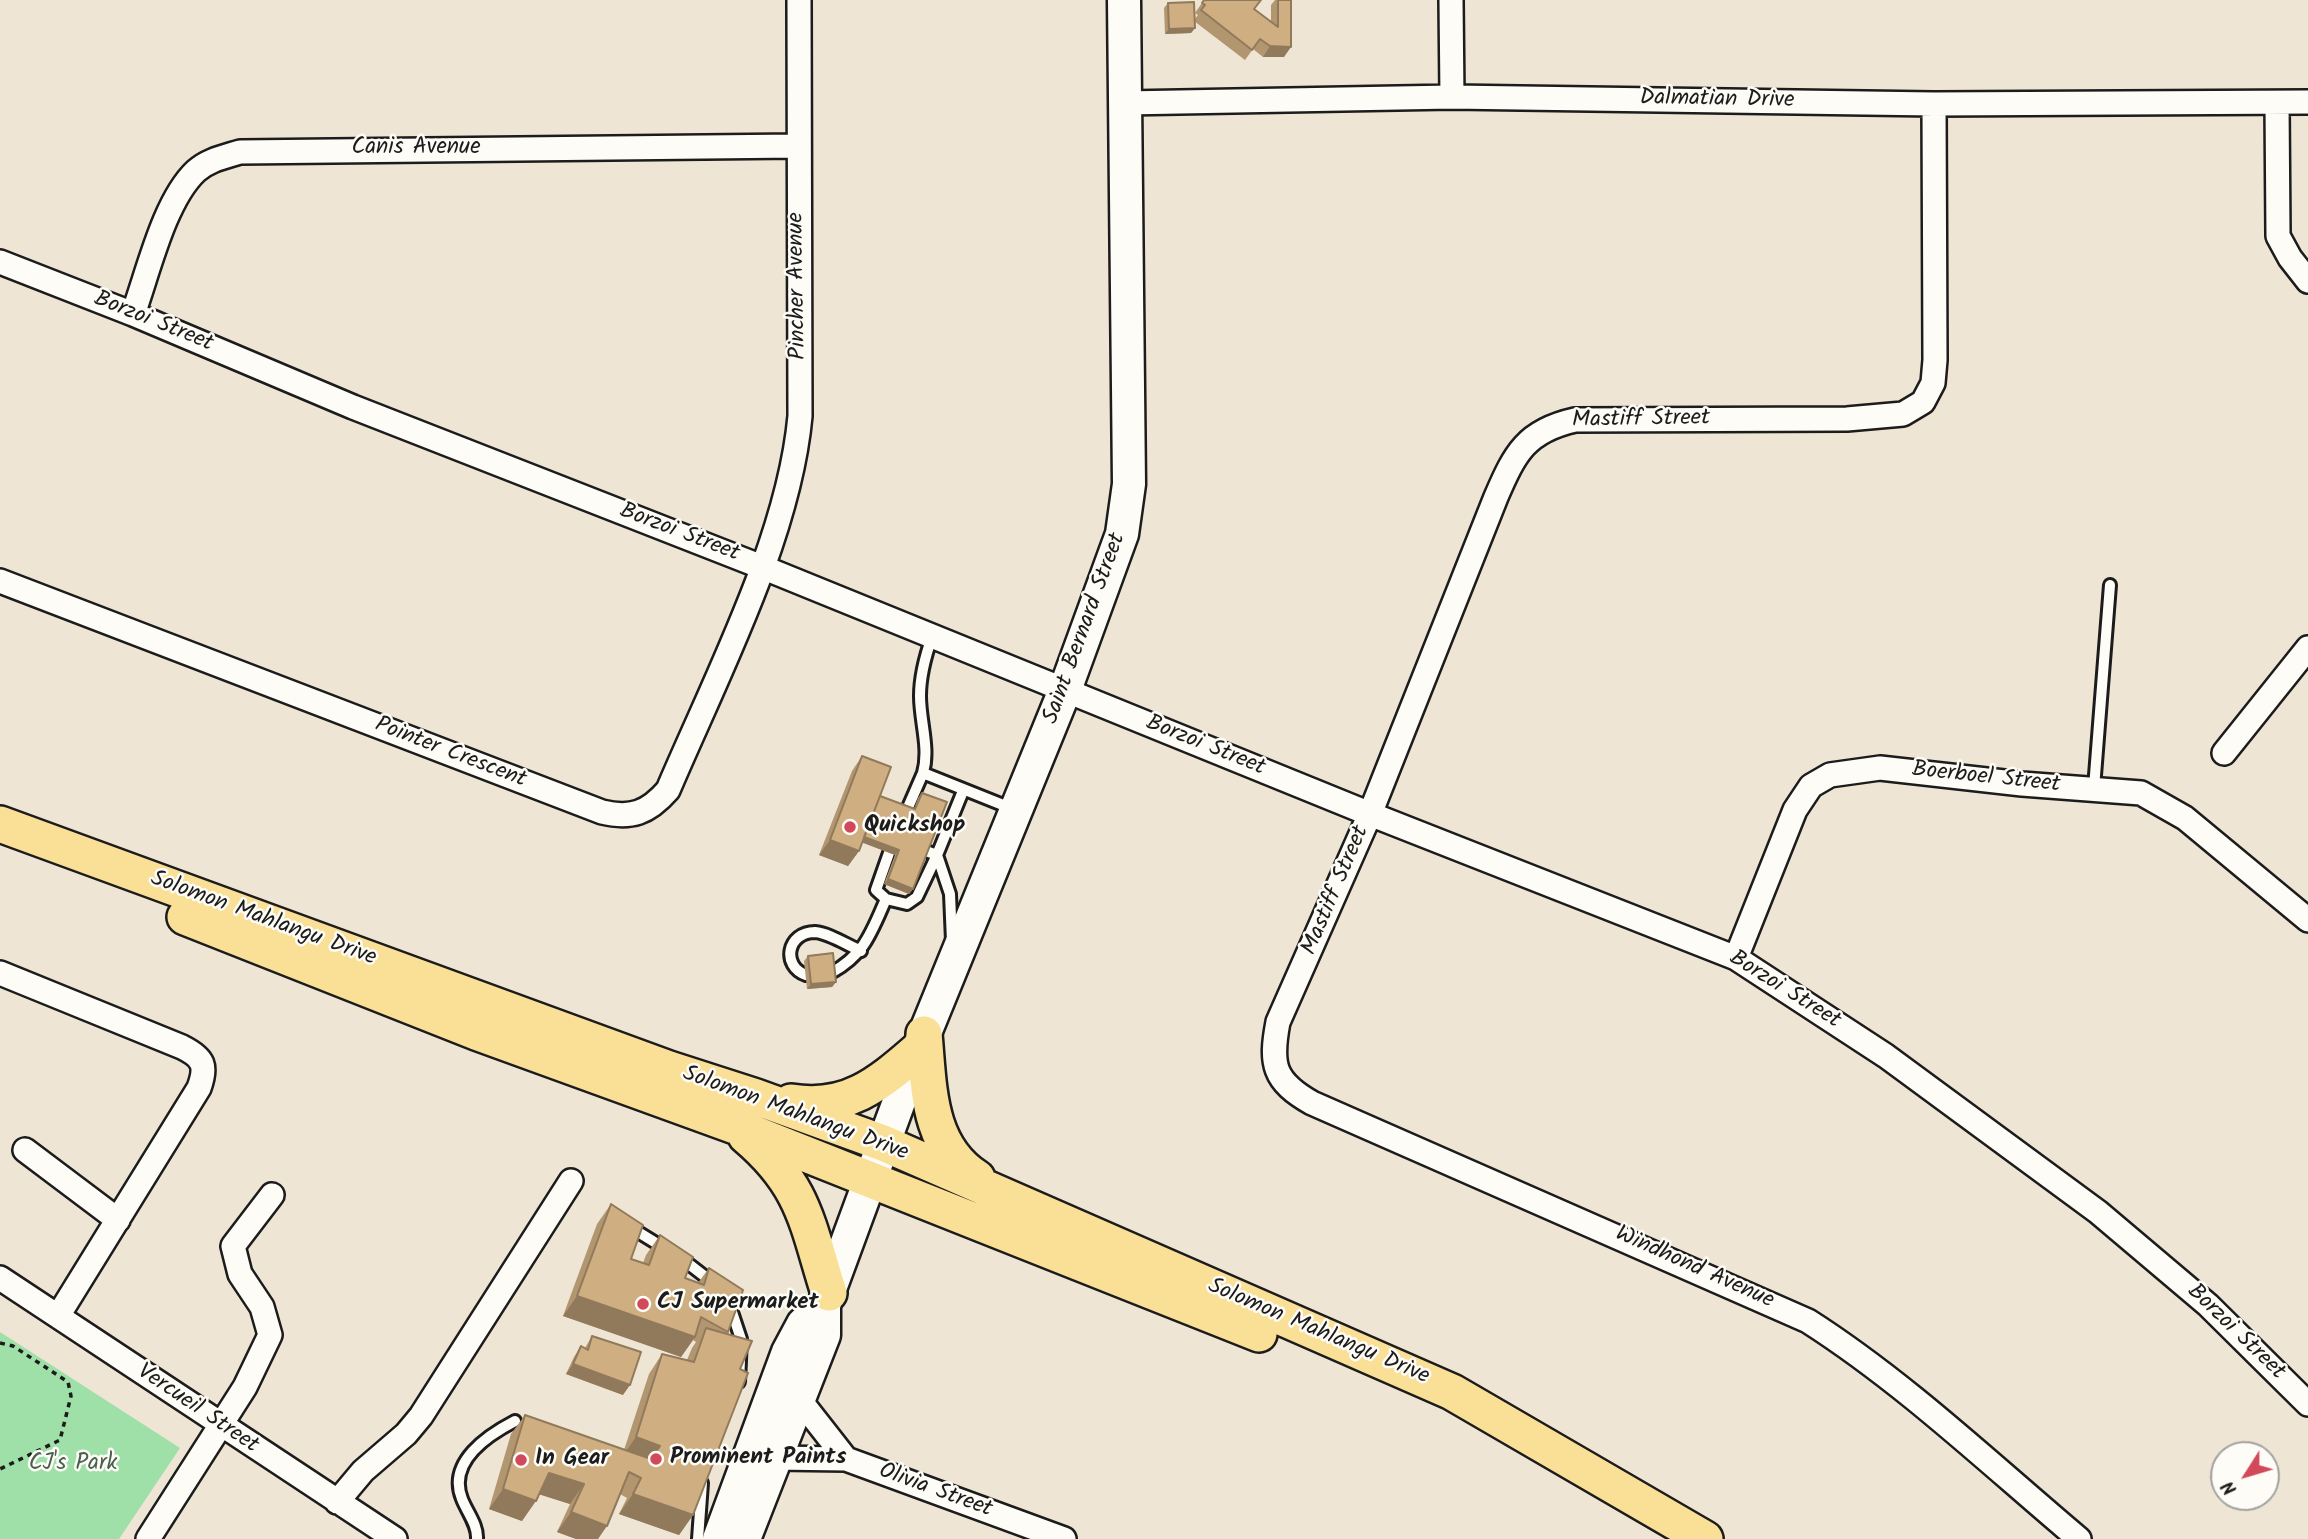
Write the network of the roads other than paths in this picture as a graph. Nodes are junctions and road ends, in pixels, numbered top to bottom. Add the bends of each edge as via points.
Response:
1 (799, 0) edge
2 (1124, 0) edge
3 (1451, 0) edge
4 (1452, 97) junction
5 (2308, 102) edge
6 (1125, 103) junction
7 (2277, 103) junction
8 (1934, 104) junction
9 (797, 146) junction
10 (0, 262) edge
11 (2308, 281) edge
12 (133, 314) junction
13 (762, 567) junction
14 (0, 581) edge
15 (2110, 585) dead end
16 (932, 637) junction
17 (2308, 648) edge
18 (1065, 690) junction
19 (2224, 753) dead end
20 (923, 773) junction
21 (2094, 788) junction
22 (963, 791) junction
23 (1016, 810) junction
24 (906, 812) edge
25 (1370, 814) junction
26 (0, 824) edge
27 (0, 845) edge
28 (889, 853) edge
29 (932, 853) junction
30 (886, 899) junction
31 (2308, 920) edge
32 (861, 951) junction
33 (1736, 958) junction
34 (952, 965) junction
35 (0, 973) edge
36 (831, 973) edge
37 (806, 975) edge
38 (921, 1042) junction
39 (1274, 1064) joint
40 (756, 1097) junction
41 (735, 1126) junction
42 (883, 1143) junction
43 (25, 1150) dead end
44 (870, 1180) junction
45 (571, 1181) dead end
46 (272, 1195) dead end
47 (1015, 1203) junction
48 (118, 1220) junction
49 (623, 1223) edge
50 (0, 1278) edge
51 (827, 1299) junction
52 (58, 1316) junction
53 (734, 1395) edge
54 (799, 1399) junction
55 (2308, 1404) edge
56 (515, 1421) dead end
57 (220, 1427) junction
58 (774, 1458) junction
59 (846, 1459) junction
60 (1566, 1461) junction
61 (706, 1473) edge
62 (337, 1502) junction
63 (148, 1539) edge
64 (395, 1539) edge
65 (477, 1539) edge
66 (698, 1539) edge
67 (719, 1539) edge
68 (744, 1539) edge
69 (1064, 1539) edge
70 (1705, 1539) edge
71 (2079, 1539) edge

1 - 9 street, Pincher Avenue
2 - 6 street, Saint Bernard Street
3 - 4 street
4 - 6 street, Dalmatian Drive
4 - 8 street, Dalmatian Drive
5 - 7 street, Dalmatian Drive
6 - 18 street, Saint Bernard Street via 1126,515
7 - 8 street, Dalmatian Drive
7 - 11 street via 2278,236
8 - 25 street, Mastiff Street via 1935,360 1933,383 1923,402 1903,414 1882,416 1575,420 1538,432 1511,462
9 - 12 street, Canis Avenue via 240,152 214,159 187,181
9 - 13 street, Pincher Avenue via 797,456
10 - 12 street, Borzoi Street
12 - 13 street, Borzoi Street via 353,407
13 - 14 street, Pointer Crescent via 668,790 650,808 629,817 581,804
13 - 16 street, Borzoi Street
15 - 21 lane
16 - 18 street, Borzoi Street
16 - 20 lane via 921,686
17 - 19 street
18 - 23 street, Saint Bernard Street
18 - 25 street, Borzoi Street
20 - 22 lane
20 - 24 lane
21 - 31 street, Boerboel Street via 2141,793 2165,804
21 - 33 street, Boerboel Street via 1880,768 1830,775 1811,786 1795,810
22 - 23 lane
22 - 29 lane
23 - 34 street, Saint Bernard Street
25 - 33 street, Borzoi Street
25 - 39 street, Mastiff Street via 1279,1022
26 - 40 main road, Solomon Mahlangu Drive
27 - 41 main road, Solomon Mahlangu Drive via 476,1032
28 - 30 lane via 876,885 878,894
29 - 30 lane via 913,901 900,904
29 - 34 lane via 950,894
30 - 32 lane
32 - 36 lane
32 - 37 lane via 817,932 799,937 789,959 793,968
33 - 55 street, Borzoi Street via 1886,1056 2098,1212 2208,1305
34 - 38 street, Saint Bernard Street
35 - 48 street via 182,1048 204,1062 199,1088
38 - 40 main road via 887,1077 843,1100 815,1106
38 - 42 street, Saint Bernard Street
38 - 47 main road via 934,1117 951,1157
39 - 71 street, Windhond Avenue via 1282,1082 1312,1103 1808,1321 1937,1420
40 - 42 main road, Solomon Mahlangu Drive
41 - 44 main road, Solomon Mahlangu Drive
41 - 51 main road via 767,1154 798,1194
42 - 44 street, Saint Bernard Street
42 - 47 main road, Solomon Mahlangu Drive
43 - 48 street
44 - 51 street, Saint Bernard Street
44 - 60 main road, Solomon Mahlangu Drive
45 - 62 street via 421,1416
46 - 57 street via 233,1246 240,1274 262,1307 270,1335 259,1363
47 - 60 main road, Solomon Mahlangu Drive via 1452,1392
48 - 52 street
49 - 53 lane via 699,1269 722,1291 734,1310 742,1358
50 - 52 street, Vercueil Street
51 - 54 street via 824,1335
51 - 67 street via 803,1324 788,1352
52 - 57 street, Vercueil Street
54 - 58 street
54 - 59 street
56 - 65 lane via 487,1435 462,1472 460,1494
57 - 62 street, Vercueil Street
57 - 63 street
58 - 59 street, Olivia Street
58 - 68 street
59 - 69 street, Olivia Street
60 - 70 main road, Solomon Mahlangu Drive
61 - 66 lane
62 - 64 street, Vercueil Street

